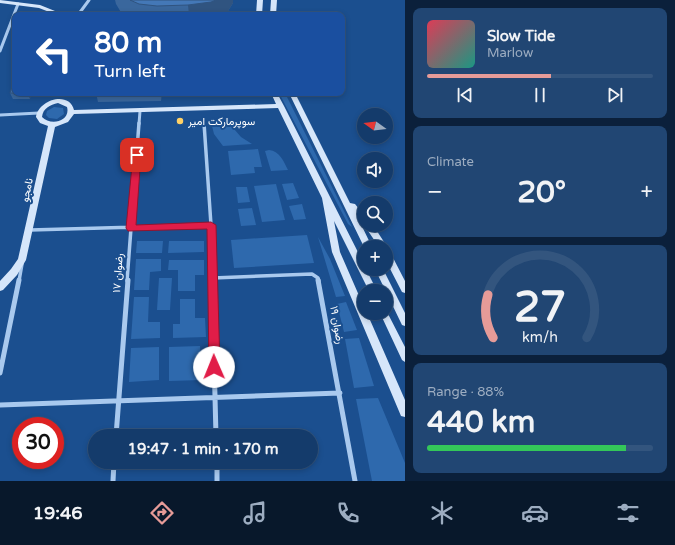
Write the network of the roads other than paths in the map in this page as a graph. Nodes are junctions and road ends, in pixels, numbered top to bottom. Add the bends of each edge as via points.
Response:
1 (89, 0) edge
2 (260, 0) edge
3 (274, 0) edge
4 (0, 1) edge
5 (18, 4) junction
6 (15, 12) edge
7 (55, 12) edge
8 (80, 12) edge
9 (259, 12) edge
10 (273, 12) edge
11 (12, 20) edge
12 (0, 51) edge
13 (59, 96) edge
14 (275, 96) edge
15 (293, 96) edge
16 (58, 101) junction
17 (280, 106) junction
18 (140, 110) junction
19 (72, 112) junction
20 (39, 113) junction
21 (0, 115) edge
22 (204, 119) dead end
23 (52, 125) junction
24 (342, 194) junction
25 (326, 198) junction
26 (357, 212) edge
27 (211, 225) junction
28 (131, 228) junction
29 (30, 230) junction
30 (365, 240) edge
31 (22, 260) junction
32 (393, 267) edge
33 (382, 276) edge
34 (212, 278) junction
35 (370, 284) edge
36 (0, 287) edge
37 (405, 289) edge
38 (387, 320) edge
39 (405, 322) edge
40 (405, 357) edge
41 (0, 373) edge
42 (340, 393) junction
43 (215, 397) junction
44 (118, 400) junction
45 (0, 405) edge
46 (405, 412) edge
47 (116, 429) edge
48 (216, 429) edge
49 (114, 469) edge
50 (217, 469) edge
51 (113, 481) edge
52 (218, 481) edge
53 (355, 481) edge

1 - 8 street
2 - 9 main road
3 - 10 main road
4 - 5 main road
5 - 6 street
5 - 7 main road
11 - 12 street
13 - 16 main road
14 - 17 main road
15 - 24 main road
16 - 19 main road via 67,103
16 - 20 main road via 44,106
17 - 18 main road
17 - 25 main road
18 - 19 main road
18 - 28 street, رضوان ۱۷
19 - 23 main road via 63,122
20 - 21 street
20 - 23 main road via 38,117 43,122
22 - 27 street
23 - 29 main road, نامجو
24 - 26 main road
24 - 30 main road
25 - 35 main road
25 - 46 main road via 336,252
27 - 28 street
27 - 34 street
28 - 29 street
28 - 44 street, رضوان ۱۷
29 - 31 main road, نامجو
31 - 36 main road
31 - 41 street
32 - 37 main road
33 - 39 main road
34 - 42 street, رضوان ۱۹ via 312,274 318,278
34 - 43 street
38 - 40 main road
42 - 43 street
42 - 53 street, رضوان ۱۹
43 - 44 street
43 - 48 street
44 - 45 street
44 - 47 street, رضوان ۱۷
49 - 51 street
50 - 52 street

